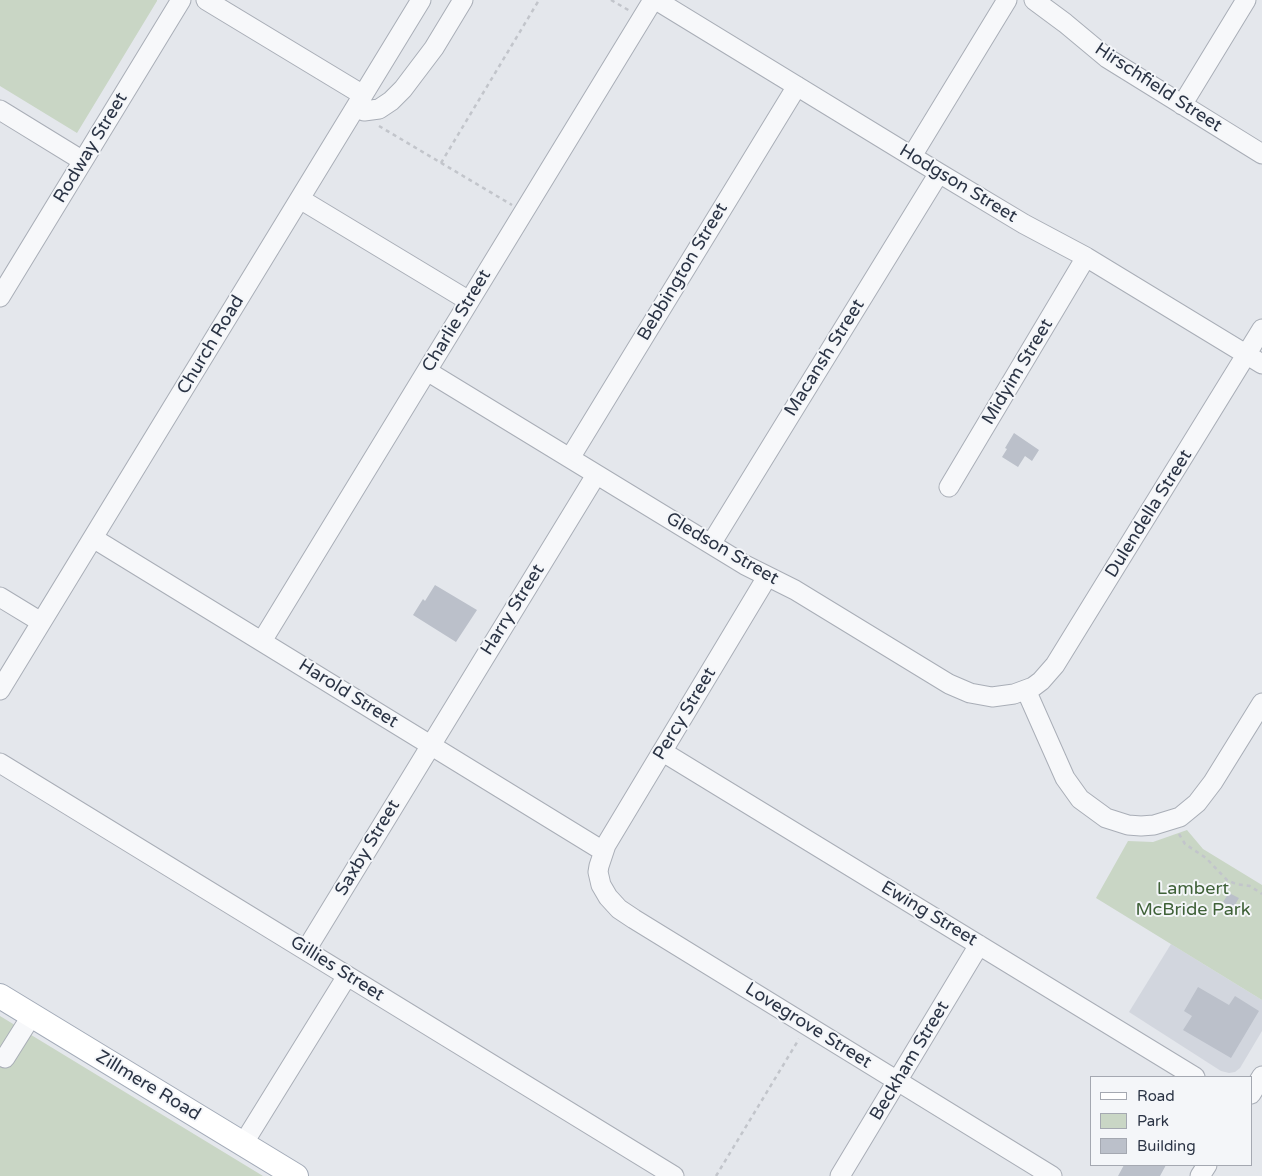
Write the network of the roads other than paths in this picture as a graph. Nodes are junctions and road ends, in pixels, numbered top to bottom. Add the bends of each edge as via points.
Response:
1 (182, 0) edge
2 (206, 0) edge
3 (421, 0) edge
4 (463, 0) edge
5 (655, 0) edge
6 (1007, 0) edge
7 (1034, 0) edge
8 (1246, 0) edge
9 (796, 86) junction
10 (360, 101) junction
11 (1182, 106) junction
12 (0, 110) edge
13 (1262, 154) edge
14 (912, 156) junction
15 (83, 161) junction
16 (939, 173) junction
17 (300, 199) junction
18 (1086, 258) junction
19 (0, 297) edge
20 (469, 301) junction
21 (1262, 329) edge
22 (1254, 359) edge
23 (427, 371) junction
24 (570, 458) junction
25 (596, 475) junction
26 (949, 487) dead end
27 (93, 538) junction
28 (710, 544) junction
29 (767, 577) junction
30 (0, 597) edge
31 (41, 622) junction
32 (262, 641) junction
33 (0, 690) edge
34 (1026, 690) junction
35 (1262, 703) edge
36 (430, 745) junction
37 (663, 752) junction
38 (0, 762) edge
39 (603, 851) junction
40 (979, 945) junction
41 (306, 950) junction
42 (347, 976) junction
43 (0, 996) edge
44 (32, 1015) junction
45 (7, 1060) edge
46 (1193, 1076) edge
47 (1262, 1076) edge
48 (898, 1081) junction
49 (1252, 1092) edge
50 (243, 1144) junction
51 (296, 1176) edge
52 (674, 1176) edge
53 (840, 1176) edge
54 (1052, 1176) edge

1 - 15 street, Rodway Street
2 - 10 street
3 - 10 street, Church Road
4 - 10 street via 434,48 397,95 372,111 364,112
5 - 9 street, Hodgson Street
5 - 20 street, Charlie Street
6 - 14 street
7 - 11 street, Hirschfield Street via 1107,58
8 - 11 street
9 - 14 street, Hodgson Street
9 - 24 street, Bebbington Street
10 - 17 street, Church Road
11 - 13 street, Hirschfield Street
12 - 15 street
14 - 16 street, Hodgson Street
15 - 19 street, Rodway Street
16 - 18 street, Hodgson Street
16 - 28 street, Macansh Street
17 - 20 street
17 - 27 street, Church Road
18 - 22 street, Hodgson Street
18 - 26 street, Midyim Street
20 - 23 street, Charlie Street
21 - 22 street, Dulendella Street
22 - 34 street, Dulendella Street via 1062,656 1042,681
23 - 24 street, Gledson Street
23 - 32 street, Charlie Street
24 - 25 street, Gledson Street
25 - 28 street, Gledson Street
25 - 36 street, Harry Street
27 - 31 street, Church Road
27 - 32 street, Harold Street
28 - 29 street, Gledson Street
29 - 34 street, Gledson Street via 795,590 970,694 992,697
29 - 37 street, Percy Street
30 - 31 street
31 - 33 street, Church Road
32 - 36 street, Harold Street
34 - 35 street via 1072,790 1087,806 1106,818 1128,825 1154,825 1190,810 1205,794
36 - 39 street, Harold Street
36 - 41 street, Saxby Street
37 - 39 street, Percy Street
37 - 40 street, Ewing Street
38 - 41 street, Gillies Street
39 - 48 street, Lovegrove Street via 599,878 604,891 618,908
40 - 46 street, Ewing Street
40 - 48 street, Beckham Street
41 - 42 street, Gillies Street
42 - 50 street
42 - 52 street, Gillies Street
43 - 44 main road, Zillmere Road
44 - 45 street
44 - 50 main road, Zillmere Road
47 - 49 street
48 - 53 street, Beckham Street
48 - 54 street, Lovegrove Street
50 - 51 main road, Zillmere Road

